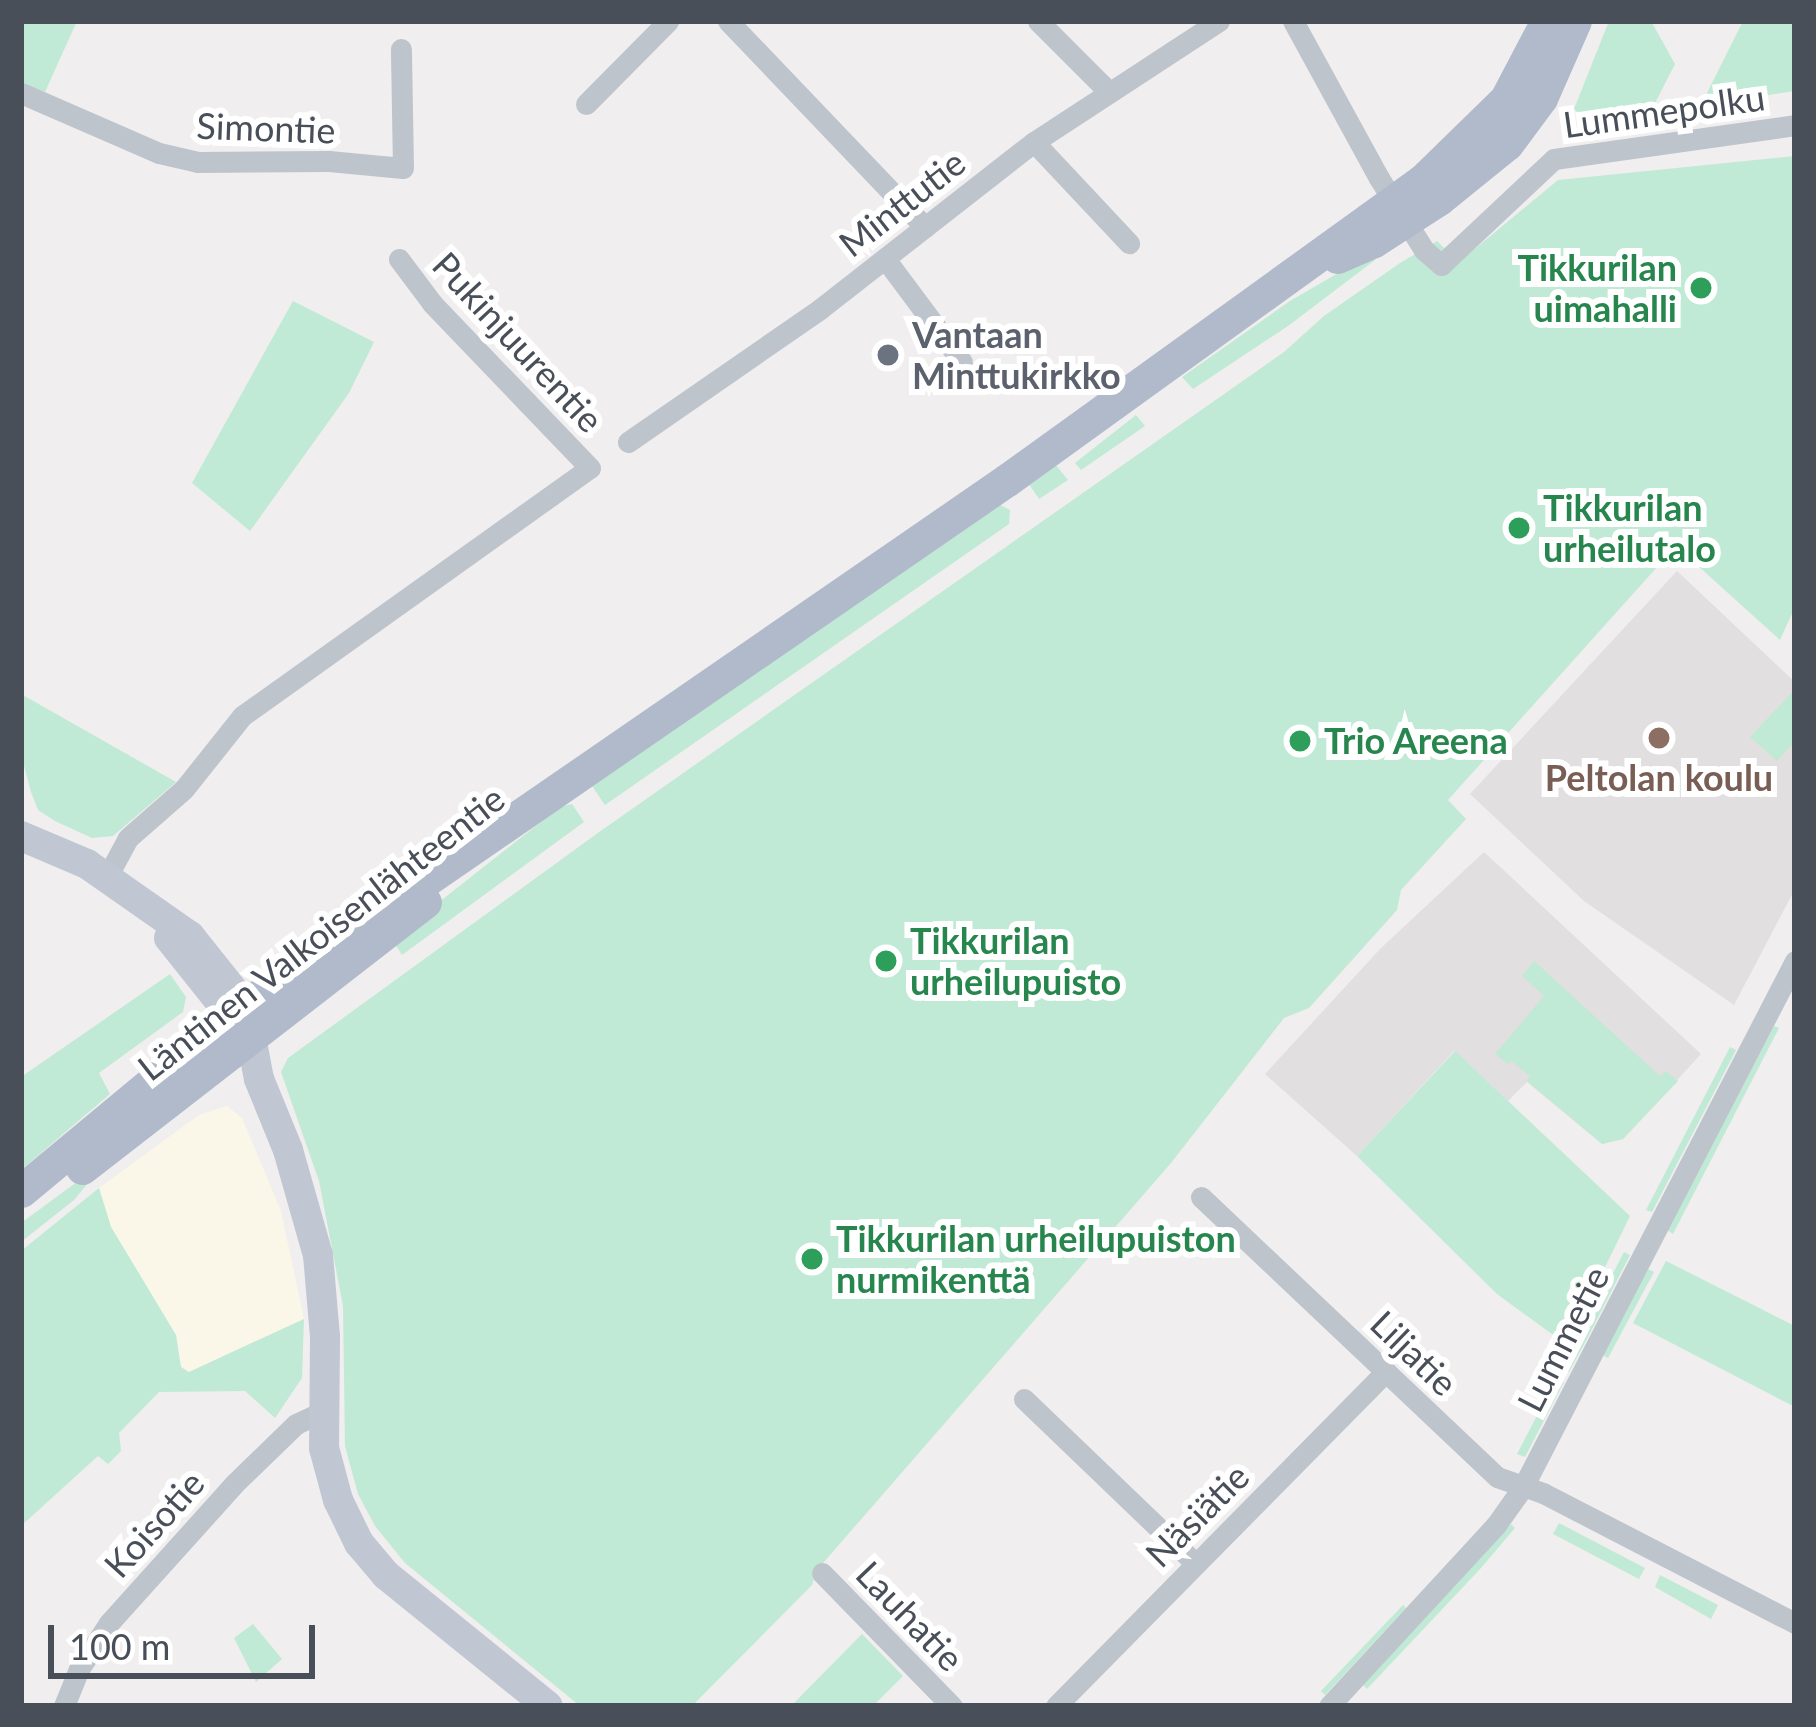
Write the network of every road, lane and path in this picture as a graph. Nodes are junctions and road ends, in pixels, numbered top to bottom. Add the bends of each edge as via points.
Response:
1 (668, 21) edge
2 (728, 21) edge
3 (1038, 21) edge
4 (1220, 21) edge
5 (1293, 21) edge
6 (1546, 21) edge
7 (1576, 21) edge
8 (401, 49) dead end
9 (1109, 92) junction
10 (21, 93) edge
11 (586, 104) dead end
12 (1795, 125) edge
13 (1034, 142) junction
14 (1400, 210) junction
15 (925, 227) junction
16 (1129, 243) dead end
17 (399, 260) dead end
18 (886, 260) junction
19 (962, 362) dead end
20 (628, 442) dead end
21 (21, 836) edge
22 (107, 877) junction
23 (1795, 961) edge
24 (1786, 1002) edge
25 (241, 1020) junction
26 (21, 1191) edge
27 (1201, 1197) dead end
28 (21, 1213) edge
29 (1386, 1371) junction
30 (1024, 1399) dead end
31 (322, 1412) junction
32 (1523, 1487) junction
33 (1195, 1564) junction
34 (821, 1573) dead end
35 (1795, 1623) edge
36 (542, 1704) edge
37 (64, 1706) edge
38 (952, 1706) edge
39 (1055, 1706) edge
40 (1330, 1706) edge

1 - 11 street
2 - 15 street
3 - 9 street
4 - 9 street, Minttutie
5 - 14 street
6 - 14 main road, Läntinen Valkoisenlähteentie via 1506,99
7 - 14 main road, Läntinen Valkoisenlähteentie via 1541,98 1507,144
8 - 10 street, Simontie via 404,168 197,163
9 - 13 street, Minttutie
12 - 14 street, Lummepolku via 1554,159 1441,266
13 - 15 street, Minttutie
13 - 16 street
14 - 25 main road, Läntinen Valkoisenlähteentie via 1291,277
15 - 18 street, Minttutie
17 - 22 street, Pukinjuurentie via 590,468 242,716 184,789 128,838
18 - 19 street
18 - 20 street, Minttutie
21 - 22 street
22 - 25 street via 190,936
23 - 24 street, Lummetie
24 - 32 street, Lummetie
25 - 26 main road, Läntinen Valkoisenlähteentie
25 - 28 main road, Läntinen Valkoisenlähteentie
25 - 31 street via 317,1255
27 - 29 street, Liljatie
29 - 32 street, Liljatie via 1497,1477
29 - 33 street, Näsiätie
30 - 33 street
31 - 36 street via 330,1477 359,1543 411,1599
31 - 37 street, Koisotie via 296,1424 234,1484 109,1623
32 - 35 street, Liljatie
32 - 40 street, Lummetie
33 - 39 street, Näsiätie
34 - 38 street, Lauhatie

